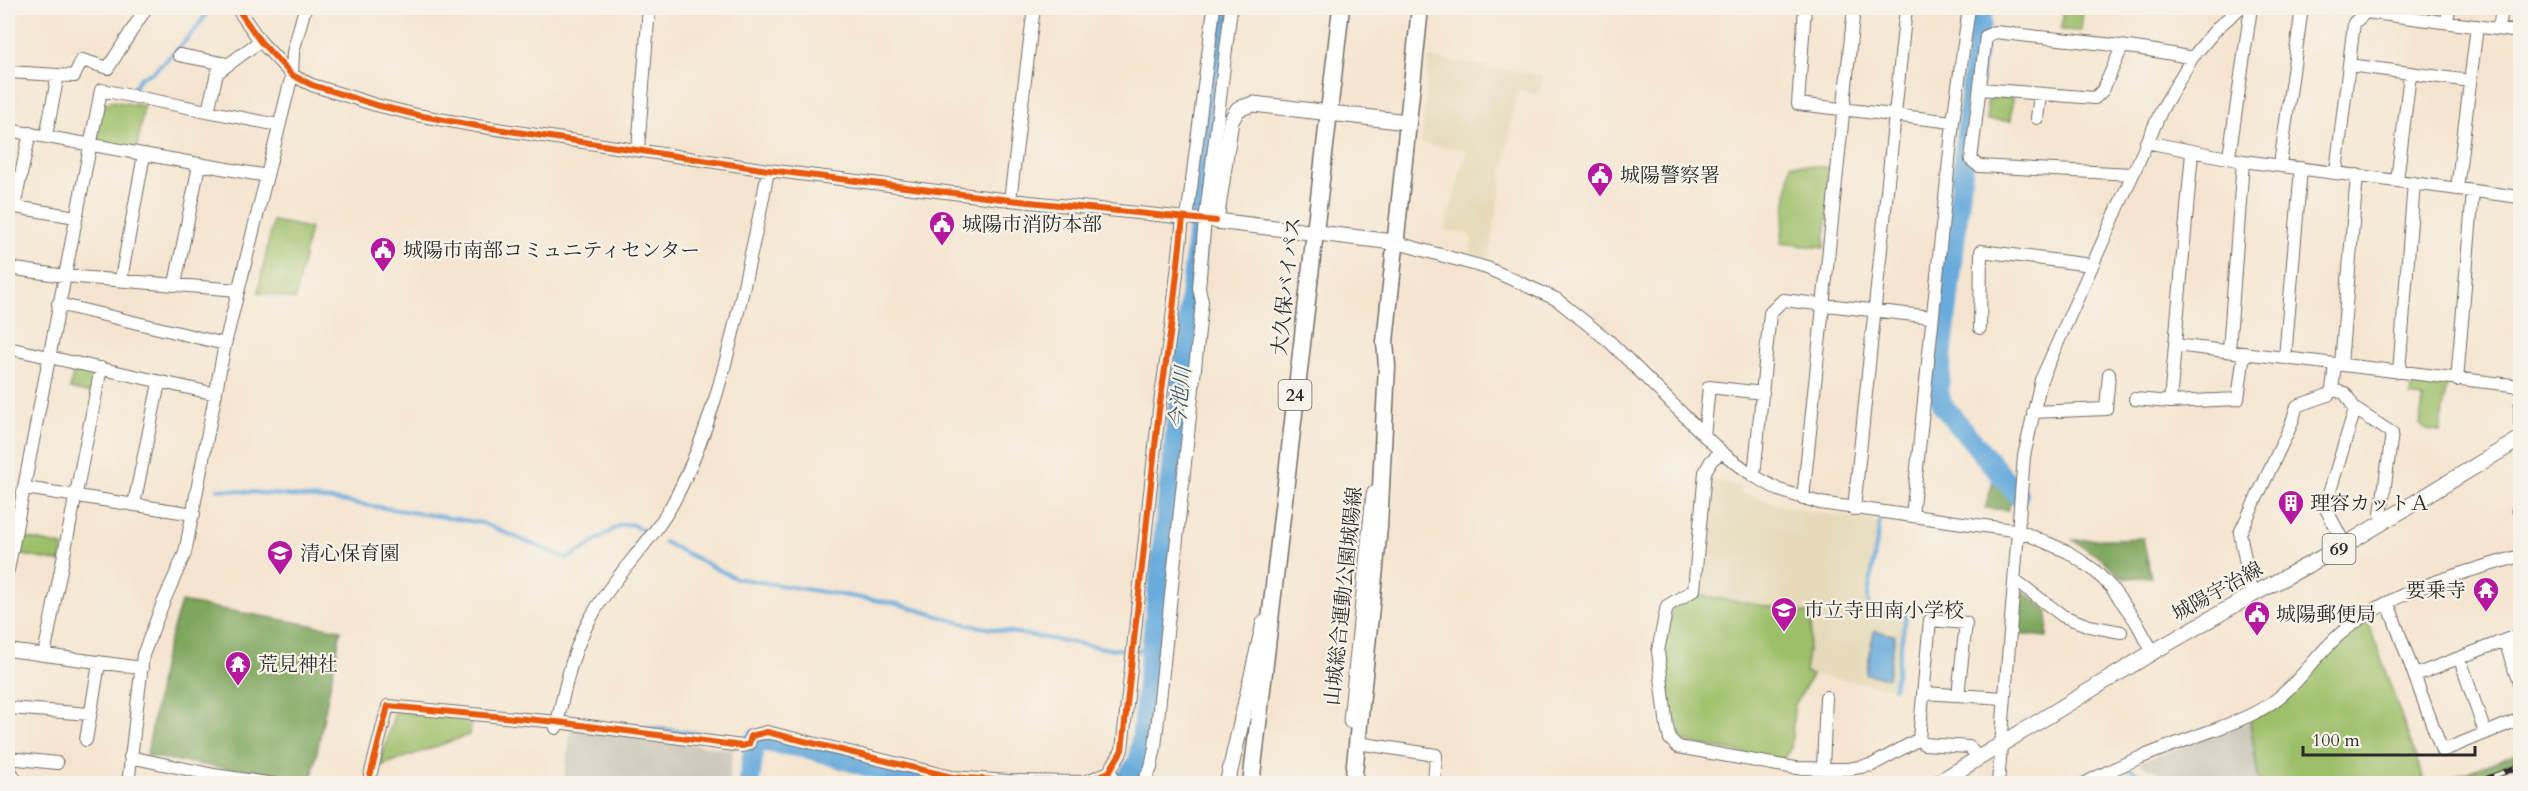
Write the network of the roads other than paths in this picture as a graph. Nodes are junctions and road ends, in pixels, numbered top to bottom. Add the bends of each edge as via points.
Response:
1 (146, 8) edge
2 (238, 8) edge
3 (305, 8) edge
4 (649, 8) edge
5 (1034, 8) edge
6 (1214, 8) edge
7 (1231, 8) edge
8 (1341, 8) edge
9 (1420, 8) edge
10 (1805, 8) edge
11 (1854, 8) edge
12 (1906, 8) edge
13 (1969, 8) edge
14 (2240, 8) edge
15 (2251, 8) edge
16 (2302, 8) edge
17 (2450, 8) edge
18 (2502, 8) edge
19 (2395, 11) edge
20 (2447, 22) junction
21 (2477, 26) junction
22 (2499, 30) junction
23 (2520, 32) edge
24 (260, 41) junction
25 (2122, 47) junction
26 (179, 55) dead end
27 (2192, 58) junction
28 (226, 64) junction
29 (2349, 65) junction
30 (8, 72) edge
31 (2410, 74) junction
32 (58, 75) junction
33 (292, 75) junction
34 (2470, 81) junction
35 (1980, 89) junction
36 (2040, 94) junction
37 (1845, 109) junction
38 (208, 111) junction
39 (1328, 112) junction
40 (1895, 116) junction
41 (2037, 118) dead end
42 (1407, 122) junction
43 (1953, 122) junction
44 (278, 125) junction
45 (8, 130) edge
46 (30, 133) junction
47 (46, 136) junction
48 (2146, 142) junction
49 (90, 146) junction
50 (639, 150) junction
51 (2192, 152) junction
52 (144, 155) junction
53 (2229, 157) junction
54 (2243, 161) junction
55 (2280, 164) junction
56 (199, 165) junction
57 (2301, 168) junction
58 (768, 170) junction
59 (2336, 172) junction
60 (2132, 174) junction
61 (2357, 175) junction
62 (267, 176) junction
63 (2397, 181) junction
64 (2414, 183) junction
65 (2457, 189) junction
66 (2473, 191) junction
67 (2520, 197) edge
68 (1010, 201) junction
69 (11, 206) edge
70 (75, 217) junction
71 (1186, 219) junction
72 (1210, 221) junction
73 (1313, 232) junction
74 (1394, 242) junction
75 (2091, 265) junction
76 (8, 268) edge
77 (65, 276) junction
78 (121, 279) junction
79 (175, 284) junction
80 (238, 290) junction
81 (58, 304) junction
82 (1824, 304) junction
83 (1875, 311) junction
84 (1932, 316) junction
85 (1980, 328) dead end
86 (225, 344) junction
87 (2175, 345) junction
88 (8, 348) edge
89 (2229, 351) junction
90 (2244, 353) junction
91 (48, 357) junction
92 (2285, 358) junction
93 (2338, 364) junction
94 (101, 368) junction
95 (2399, 372) junction
96 (2109, 374) dead end
97 (2457, 380) junction
98 (159, 383) junction
99 (2520, 386) edge
100 (2331, 390) junction
101 (1763, 393) junction
102 (216, 394) junction
103 (2134, 399) dead end
104 (2170, 402) junction
105 (2520, 406) edge
106 (2355, 409) junction
107 (2033, 412) junction
108 (1384, 413) junction
109 (2520, 424) edge
110 (1704, 436) junction
111 (2520, 439) edge
112 (1721, 452) junction
113 (1754, 476) junction
114 (25, 488) junction
115 (77, 495) junction
116 (1803, 499) junction
117 (134, 504) junction
118 (1854, 509) junction
119 (194, 514) junction
120 (1912, 516) junction
121 (2383, 521) junction
122 (13, 524) edge
123 (2020, 531) junction
124 (2345, 545) junction
125 (2520, 556) edge
126 (8, 570) edge
127 (1275, 578) junction
128 (2015, 580) junction
129 (2252, 595) junction
130 (2388, 603) junction
131 (2121, 632) dead end
132 (2520, 637) edge
133 (2505, 641) junction
134 (8, 650) edge
135 (2153, 652) junction
136 (44, 655) junction
137 (2460, 659) junction
138 (99, 664) junction
139 (142, 668) junction
140 (2415, 675) junction
141 (2520, 686) edge
142 (1923, 693) junction
143 (1958, 695) junction
144 (1826, 697) dead end
145 (2004, 698) junction
146 (8, 708) edge
147 (90, 714) junction
148 (2520, 719) edge
149 (557, 725) junction
150 (2486, 733) junction
151 (1919, 739) junction
152 (86, 740) dead end
153 (1358, 743) junction
154 (2000, 746) junction
155 (130, 757) junction
156 (8, 758) edge
157 (1979, 758) junction
158 (57, 763) dead end
159 (1823, 768) junction
160 (8, 771) edge
161 (1109, 772) junction
162 (1348, 780) edge
163 (18, 783) edge
164 (128, 783) edge
165 (274, 783) edge
166 (368, 783) edge
167 (1119, 783) edge
168 (1142, 783) edge
169 (1227, 783) edge
170 (1251, 783) edge
171 (1434, 783) edge
172 (1936, 783) edge
173 (1998, 783) edge
174 (2084, 783) edge

1 - 32 street via 108,68 82,60 74,76
2 - 24 street
3 - 33 street via 293,52
4 - 50 street
5 - 68 street
6 - 71 street
7 - 72 street
8 - 39 highway, 大久保バイパス / 24
9 - 42 highway
10 - 37 street via 1798,104
11 - 37 street
12 - 40 street
13 - 43 street
14 - 27 street
15 - 53 street
16 - 55 street
17 - 20 street
18 - 22 street
19 - 20 street
19 - 29 street via 2366,12 2354,23
20 - 21 street
21 - 22 street
21 - 34 street
22 - 23 street
24 - 28 street
24 - 33 street
25 - 27 street
25 - 35 street via 1995,32 1986,36
25 - 36 street via 2103,90 2095,98
26 - 28 street
27 - 48 street
28 - 38 street via 217,74
29 - 31 street
29 - 59 street
30 - 32 street
31 - 34 street
31 - 63 street
32 - 47 street
33 - 44 street
33 - 50 street via 312,85 417,115
34 - 65 street
35 - 36 street
35 - 60 street via 1971,160 1979,166
36 - 41 street
37 - 40 street
37 - 82 street
38 - 44 street
38 - 49 street via 101,90
39 - 42 main road
39 - 72 main road via 1252,104 1238,109 1231,122
39 - 73 highway, 大久保バイパス / 24
40 - 43 street
40 - 83 street
42 - 74 highway
43 - 84 street
44 - 62 street
45 - 46 street
46 - 47 street
46 - 69 street
47 - 49 street
48 - 51 street
48 - 60 street
49 - 52 street
49 - 70 street
50 - 58 street
51 - 53 street
51 - 87 street
52 - 56 street
52 - 78 street
53 - 54 street
54 - 55 street
54 - 89 street
55 - 57 street
56 - 62 street
56 - 79 street
57 - 59 street
57 - 92 street
58 - 68 street
58 - 149 street via 730,351 711,416 674,501 594,611 581,636
59 - 61 street
60 - 75 street
61 - 63 street
61 - 93 street
62 - 80 street
63 - 64 street
64 - 65 street
64 - 95 street
65 - 66 street
66 - 67 street
66 - 97 street
68 - 71 street
69 - 70 street
70 - 77 street
71 - 72 street
71 - 161 street via 1159,410 1122,750
72 - 73 main road
72 - 168 street via 1199,288 1202,302 1166,658 1151,768
73 - 74 main road
73 - 127 highway, 大久保バイパス / 24
74 - 108 highway via 1385,342 1388,366
74 - 110 street via 1487,268 1556,299 1609,341
75 - 85 street via 1981,251
75 - 107 street via 2041,380
76 - 77 street
77 - 78 street
77 - 81 street
78 - 79 street
79 - 80 street
80 - 86 street
81 - 86 street
81 - 91 street
82 - 83 street
82 - 101 street via 1783,300 1770,313
82 - 116 street
83 - 84 street
83 - 118 street
84 - 120 street
86 - 102 street
87 - 89 street
87 - 104 street
88 - 91 street
89 - 90 street
90 - 92 street
90 - 104 street via 2238,399
91 - 94 street
91 - 114 street
92 - 93 street
93 - 95 street
93 - 100 street
94 - 98 street
94 - 115 street
95 - 97 street
96 - 107 street via 2106,410
97 - 99 street
98 - 102 street
98 - 117 street
100 - 106 street via 2345,393
100 - 129 street via 2328,395 2297,406 2240,533
101 - 110 street via 1709,387
101 - 113 street
102 - 119 street
103 - 104 street
105 - 109 street
106 - 121 street via 2392,433
106 - 124 street via 2325,507
107 - 123 street via 2024,456
108 - 153 highway via 1379,527
108 - 162 main road, 山城総合運動公園城陽線 via 1369,530
110 - 112 street
111 - 121 main road, 城陽宇治線 / 69
112 - 113 street
112 - 159 street via 1705,471 1694,590 1667,606 1658,651 1670,739 1678,747 1795,768
113 - 116 street
114 - 115 street
114 - 122 street
115 - 117 street
115 - 136 street
116 - 118 street
117 - 119 street
118 - 120 street
119 - 139 street via 185,553 143,655
120 - 123 street
121 - 124 main road, 城陽宇治線 / 69
122 - 126 street
123 - 128 street
123 - 135 street via 2068,552 2102,577 2121,599
124 - 129 main road, 城陽宇治線 / 69
125 - 130 street via 2440,579
127 - 169 main road
127 - 170 highway, 大久保バイパス / 24
128 - 131 street via 2063,616
128 - 145 street
129 - 135 main road, 城陽宇治線 / 69
130 - 140 street
130 - 174 street via 2338,636 2288,692 2260,710
132 - 133 street
133 - 137 street
133 - 141 street
134 - 136 street
135 - 154 main road, 城陽宇治線 / 69
136 - 138 street
137 - 140 street
137 - 150 street
138 - 139 street
138 - 147 street
139 - 155 street
140 - 150 street via 2442,751
142 - 143 street
142 - 143 street via 1930,620 1966,623
142 - 151 street
143 - 145 street
144 - 159 street
145 - 154 street
146 - 147 street
147 - 152 street
148 - 150 street
149 - 161 street via 742,746 767,732 952,777 1085,782
149 - 166 street via 388,706
151 - 157 street via 1924,744 1969,747
151 - 159 street via 1863,768
153 - 162 highway
153 - 171 street via 1436,755
154 - 157 main road, 城陽宇治線 / 69
154 - 173 street
155 - 164 street
155 - 165 street
156 - 158 street
157 - 172 main road, 城陽宇治線 / 69
160 - 163 street
161 - 167 street

